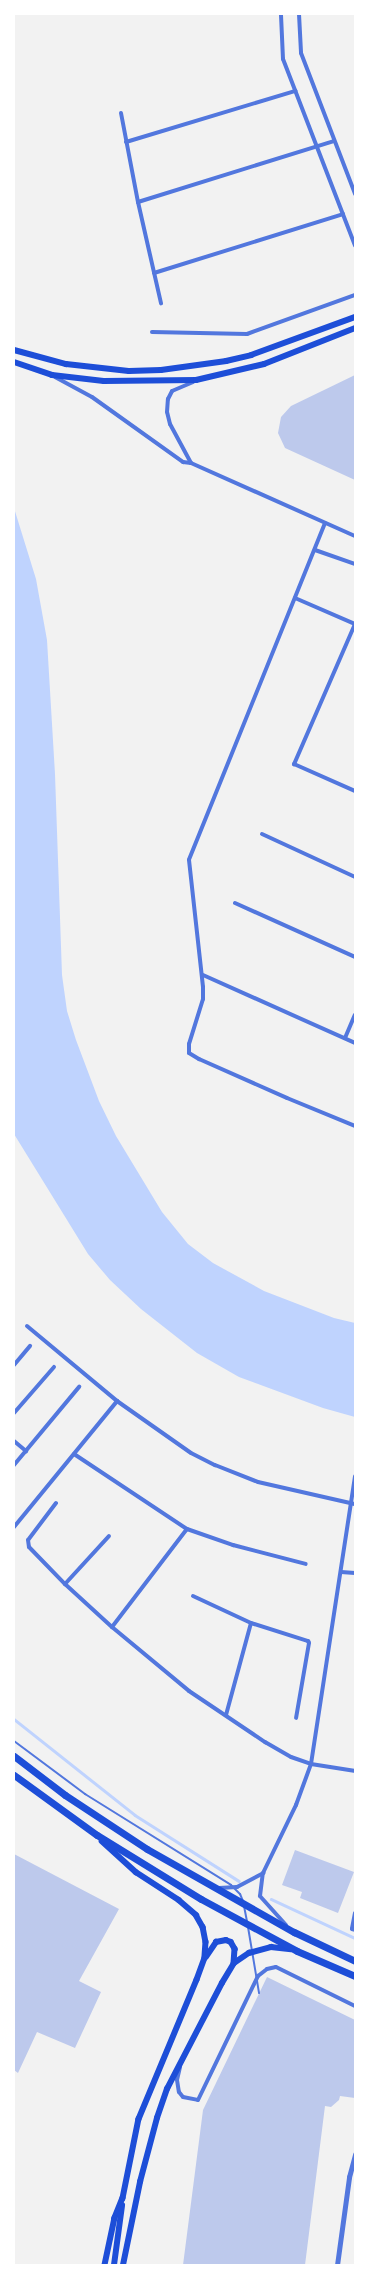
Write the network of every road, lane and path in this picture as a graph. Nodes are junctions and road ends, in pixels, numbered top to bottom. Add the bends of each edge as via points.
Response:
1 (299, 14) edge
2 (281, 15) dead end
3 (295, 91) junction
4 (121, 113) dead end
5 (334, 141) junction
6 (126, 142) junction
7 (317, 147) junction
8 (355, 194) edge
9 (138, 202) junction
10 (343, 214) junction
11 (355, 246) edge
12 (154, 273) junction
13 (355, 295) edge
14 (161, 303) dead end
15 (355, 317) edge
16 (355, 328) edge
17 (152, 332) dead end
18 (14, 350) edge
19 (14, 362) edge
20 (52, 375) junction
21 (196, 380) junction
22 (190, 463) junction
23 (325, 523) junction
24 (355, 536) edge
25 (315, 550) junction
26 (355, 564) edge
27 (295, 598) junction
28 (355, 624) edge
29 (355, 791) edge
30 (262, 834) dead end
31 (355, 877) edge
32 (235, 903) dead end
33 (355, 957) edge
34 (203, 975) junction
35 (355, 1015) edge
36 (345, 1038) junction
37 (355, 1043) edge
38 (355, 1126) edge
39 (27, 1326) dead end
40 (30, 1346) dead end
41 (14, 1365) edge
42 (54, 1367) dead end
43 (79, 1387) dead end
44 (117, 1401) junction
45 (14, 1413) edge
46 (14, 1441) edge
47 (26, 1450) junction
48 (74, 1454) junction
49 (14, 1465) edge
50 (355, 1476) edge
51 (56, 1503) dead end
52 (353, 1504) edge
53 (15, 1524) edge
54 (187, 1529) junction
55 (109, 1536) dead end
56 (306, 1564) dead end
57 (341, 1572) junction
58 (355, 1574) edge
59 (65, 1584) junction
60 (193, 1596) dead end
61 (251, 1623) junction
62 (112, 1627) junction
63 (226, 1715) junction
64 (296, 1718) dead end
65 (14, 1741) edge
66 (14, 1756) edge
67 (311, 1764) junction
68 (355, 1771) edge
69 (14, 1775) edge
70 (97, 1835) junction
71 (263, 1872) junction
72 (216, 1889) junction
73 (355, 1913) edge
74 (355, 1930) edge
75 (294, 1932) junction
76 (297, 1951) junction
77 (205, 1958) junction
78 (355, 1961) edge
79 (234, 1963) junction
80 (355, 1976) edge
81 (259, 1993) dead end
82 (355, 2006) edge
83 (183, 2057) junction
84 (355, 2154) edge
85 (352, 2178) edge
86 (123, 2198) junction
87 (105, 2265) edge
88 (114, 2265) edge
89 (123, 2265) edge
90 (337, 2265) edge

1 - 5 street via 301,53
2 - 3 street via 283,59
3 - 6 street
3 - 7 street
4 - 6 street
5 - 7 street
5 - 8 street
6 - 9 street
7 - 9 street
7 - 10 street
9 - 12 street
10 - 11 street
10 - 12 street
12 - 14 street
13 - 17 street via 247,334
15 - 18 main road via 251,355 161,370 128,371 66,364
16 - 21 main road via 264,364
19 - 20 main road
20 - 21 main road via 104,381
20 - 22 street via 92,397 183,462
21 - 22 street via 172,390 168,400 170,424
22 - 23 street
23 - 24 street
23 - 25 street
25 - 26 street
25 - 27 street
27 - 28 street
27 - 34 street via 189,860
28 - 29 street via 294,764
30 - 31 street
32 - 33 street
34 - 36 street
34 - 38 street via 203,999 189,1044 189,1053
35 - 36 street
36 - 37 street
39 - 44 street
40 - 41 street
42 - 45 street
43 - 47 street
44 - 48 street
44 - 52 street via 168,1438 215,1465 258,1482
46 - 47 street
47 - 49 street
48 - 53 street
48 - 54 street
50 - 52 street
51 - 59 street via 28,1540 28,1544
52 - 57 street
54 - 56 street via 233,1546
54 - 62 street
55 - 59 street
57 - 58 street
57 - 67 street
59 - 62 street
60 - 61 street
61 - 63 street
61 - 64 street via 309,1643
62 - 63 street via 189,1691
63 - 67 street via 292,1757
65 - 81 lane via 107,1807 231,1885 240,1894 243,1899
66 - 72 highway via 65,1795 147,1849
67 - 68 street
67 - 71 street via 296,1805
69 - 70 highway
70 - 76 highway via 201,1899
70 - 77 main road via 136,1872 179,1900 196,1915 204,1927
71 - 72 street via 237,1887
71 - 75 street via 260,1896
72 - 75 highway
73 - 74 street via 352,1929
75 - 78 highway
76 - 79 main road via 263,1948 249,1952
76 - 80 highway
77 - 79 main road via 216,1942 226,1940 231,1942 235,1949
77 - 86 main road via 139,2119
79 - 83 main road
82 - 83 street via 276,1967 267,1969 258,1976 198,2100 183,2097 176,2087
83 - 89 main road via 167,2089 157,2118 140,2182
84 - 85 street
85 - 90 street
86 - 87 main road via 115,2218
86 - 88 main road

